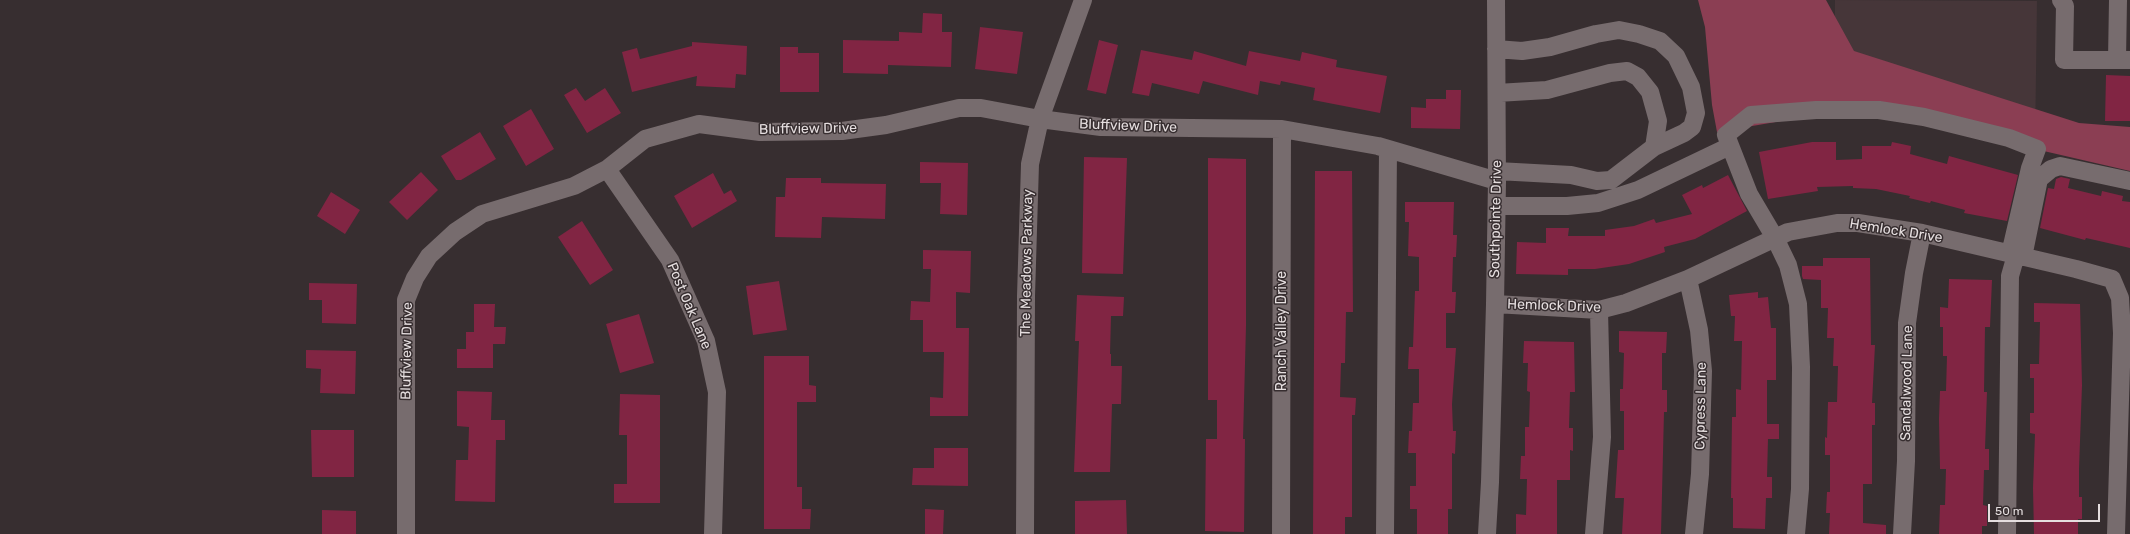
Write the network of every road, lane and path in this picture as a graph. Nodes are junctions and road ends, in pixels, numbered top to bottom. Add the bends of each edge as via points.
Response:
1 (1083, 0) edge
2 (1496, 0) edge
3 (2061, 0) edge
4 (2118, 0) edge
5 (1496, 49) junction
6 (2124, 60) edge
7 (1496, 93) junction
8 (1040, 119) junction
9 (1282, 129) junction
10 (1730, 146) junction
11 (1654, 147) junction
12 (1388, 149) junction
13 (607, 169) junction
14 (1497, 176) junction
15 (2130, 181) edge
16 (1497, 206) junction
17 (1922, 234) junction
18 (1775, 238) junction
19 (2016, 255) junction
20 (1688, 279) junction
21 (1495, 304) junction
22 (1599, 310) junction
23 (2124, 475) edge
24 (406, 534) edge
25 (713, 534) edge
26 (1025, 534) edge
27 (1281, 534) edge
28 (1385, 534) edge
29 (1487, 534) edge
30 (1594, 534) edge
31 (1694, 534) edge
32 (1796, 534) edge
33 (1902, 534) edge
34 (2008, 534) edge
35 (2116, 534) edge

1 - 8 street, The Meadows Parkway
2 - 5 street, Southpointe Drive
3 - 6 street via 2065,6 2064,60
4 - 6 street
5 - 7 street, Southpointe Drive
5 - 11 street, Bluffview Drive via 1522,51 1619,30 1660,41 1676,56 1688,80 1696,113 1692,127
7 - 11 street via 1547,90 1627,71 1638,77 1650,92 1658,121
7 - 14 street, Southpointe Drive
8 - 9 street, Bluffview Drive via 1101,127
8 - 13 street, Bluffview Drive via 992,109 959,108 842,131 760,132 699,124 644,139
8 - 26 street, The Meadows Parkway via 1029,172
9 - 12 street, Bluffview Drive
9 - 27 street, Ranch Valley Drive
10 - 16 street via 1638,190 1598,203 1575,206
10 - 18 street via 1749,194
10 - 19 street via 1726,135 1751,115 1816,110 1894,112 2009,138 2037,149 2030,168
11 - 14 street, Bluffview Drive via 1611,180 1597,181 1571,174
12 - 14 street, Bluffview Drive
12 - 28 street
13 - 24 street, Bluffview Drive via 574,186 482,214 455,232 429,256 415,278 406,300
13 - 25 street, Post Oak Lane via 670,260 706,341 717,392
14 - 16 street, Southpointe Drive
15 - 19 street via 2060,166 2051,169 2039,179
16 - 21 street, Southpointe Drive
17 - 18 street, Hemlock Drive via 1858,223 1837,223 1803,228
17 - 19 street, Hemlock Drive
17 - 33 street, Sandalwood Lane via 1907,323 1906,461
18 - 20 street, Hemlock Drive
18 - 32 street via 1788,265 1798,304 1801,367 1800,489
19 - 23 street, Hemlock Drive via 2112,279 2120,298
19 - 34 street via 2010,276
20 - 22 street, Hemlock Drive via 1626,303
20 - 31 street, Cypress Lane via 1699,330 1703,371 1700,474
21 - 22 street, Hemlock Drive
21 - 29 street, Southpointe Drive
22 - 30 street via 1602,437
23 - 35 street

